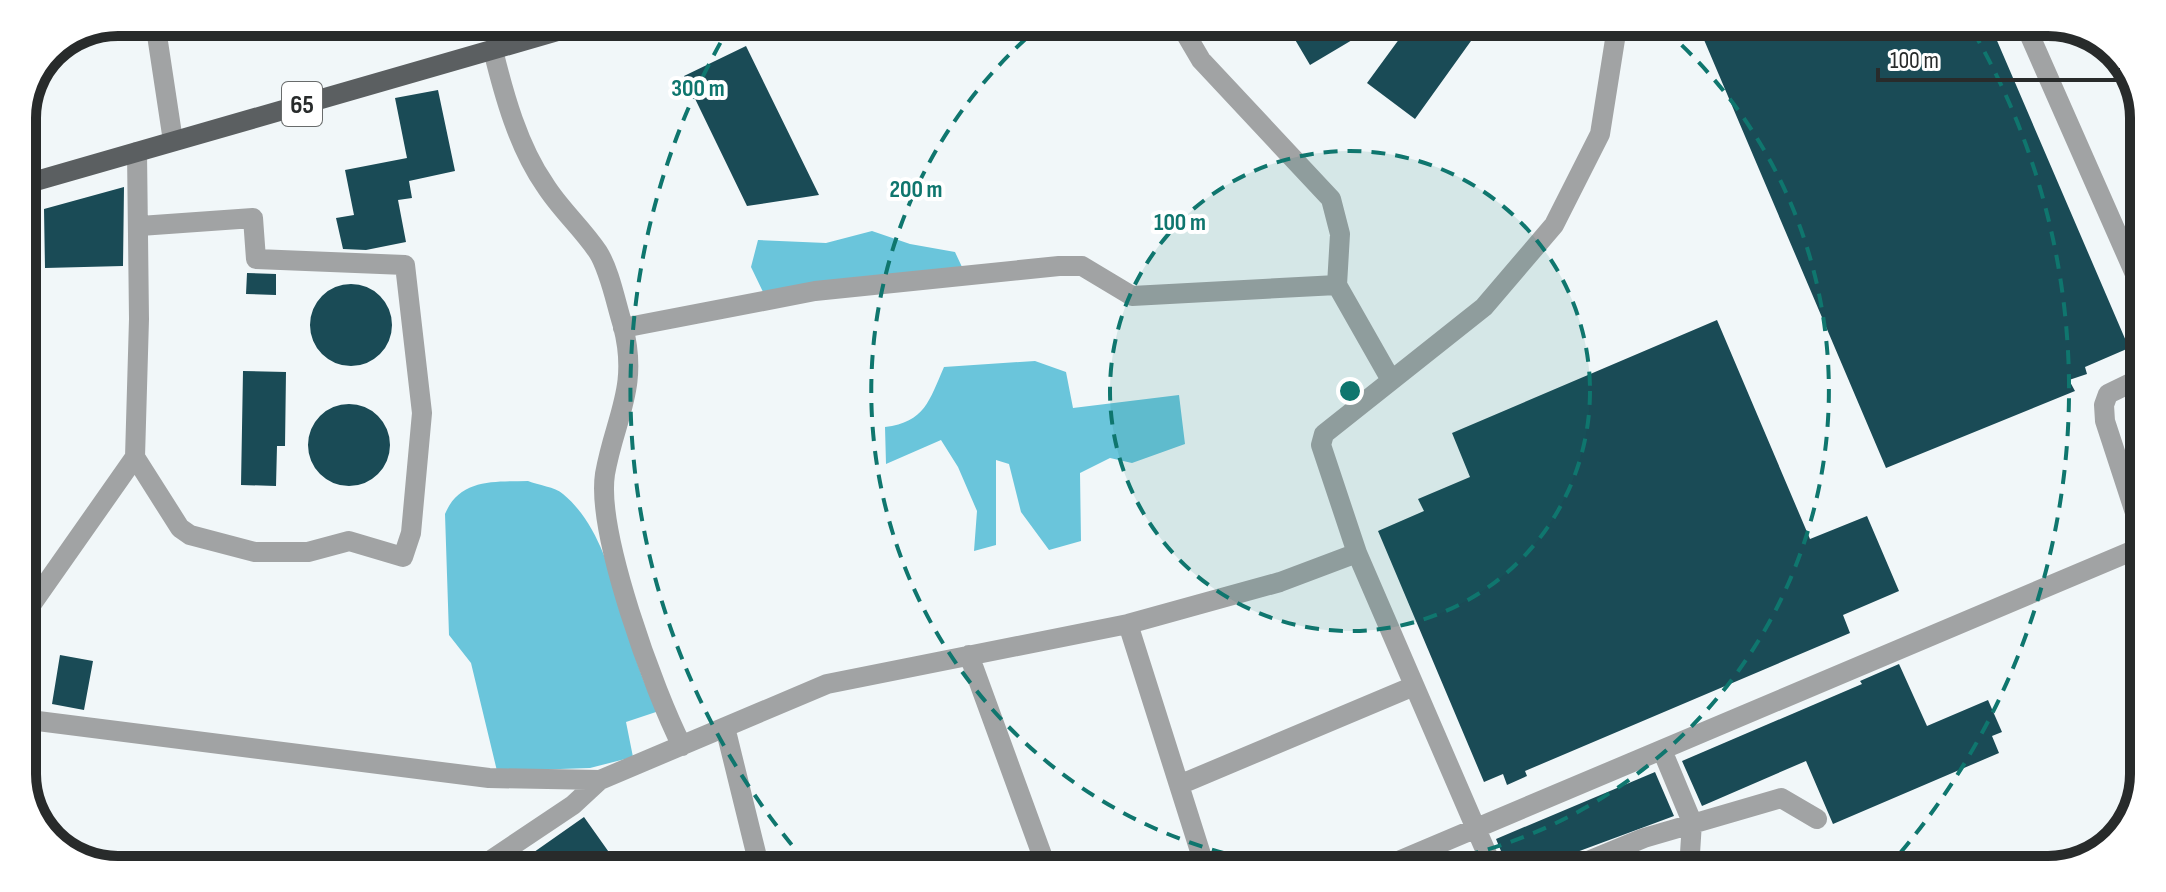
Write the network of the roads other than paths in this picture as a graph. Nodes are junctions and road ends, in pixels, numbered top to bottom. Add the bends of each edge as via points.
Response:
1 (157, 36) edge
2 (541, 36) edge
3 (1187, 36) edge
4 (1616, 36) edge
5 (2030, 36) edge
6 (493, 50) junction
7 (173, 141) junction
8 (137, 152) junction
9 (36, 181) edge
10 (140, 226) junction
11 (2130, 263) edge
12 (1337, 285) junction
13 (623, 328) junction
14 (1391, 380) junction
15 (2130, 383) edge
16 (135, 457) junction
17 (2130, 497) edge
18 (2130, 552) edge
19 (1357, 553) junction
20 (36, 598) edge
21 (1128, 624) junction
22 (969, 655) junction
23 (1414, 686) junction
24 (36, 721) edge
25 (725, 727) junction
26 (682, 746) junction
27 (1662, 750) junction
28 (600, 780) junction
29 (1179, 785) junction
30 (1817, 819) dead end
31 (1692, 822) junction
32 (1475, 828) junction
33 (756, 853) dead end
34 (497, 856) edge
35 (1042, 856) edge
36 (1202, 856) edge
37 (1410, 856) edge
38 (1488, 856) edge
39 (1603, 856) edge
40 (1690, 856) edge

1 - 7 street
2 - 6 main road, 65
3 - 12 street via 1201,60 1331,199 1340,234
4 - 14 street via 1600,134 1554,225 1484,307
5 - 11 street
6 - 7 main road, 65
6 - 13 street via 527,151 544,185 599,254
7 - 8 main road, 65
8 - 9 main road, 65
8 - 10 street
10 - 16 street
10 - 16 street via 253,218 256,259 405,265 422,413 411,533 403,557 349,541 308,552 255,552 190,535 180,528
12 - 13 street via 1132,296 1082,266 1059,266 815,291
12 - 14 street
13 - 26 street via 629,385 605,475 604,509 643,652
14 - 19 street via 1324,434 1321,445
15 - 17 street via 2108,394 2104,405
16 - 20 street
18 - 27 street
19 - 21 street via 1280,582
19 - 23 street
21 - 22 street
21 - 29 street
22 - 25 street via 827,684
22 - 35 street
23 - 29 street
23 - 32 street
24 - 28 street via 489,778
25 - 26 street
25 - 33 street
26 - 28 street
27 - 31 street
27 - 32 street
28 - 34 street via 573,805
29 - 36 street
30 - 31 street via 1781,798
31 - 39 street
31 - 40 street
32 - 37 street
32 - 38 street

